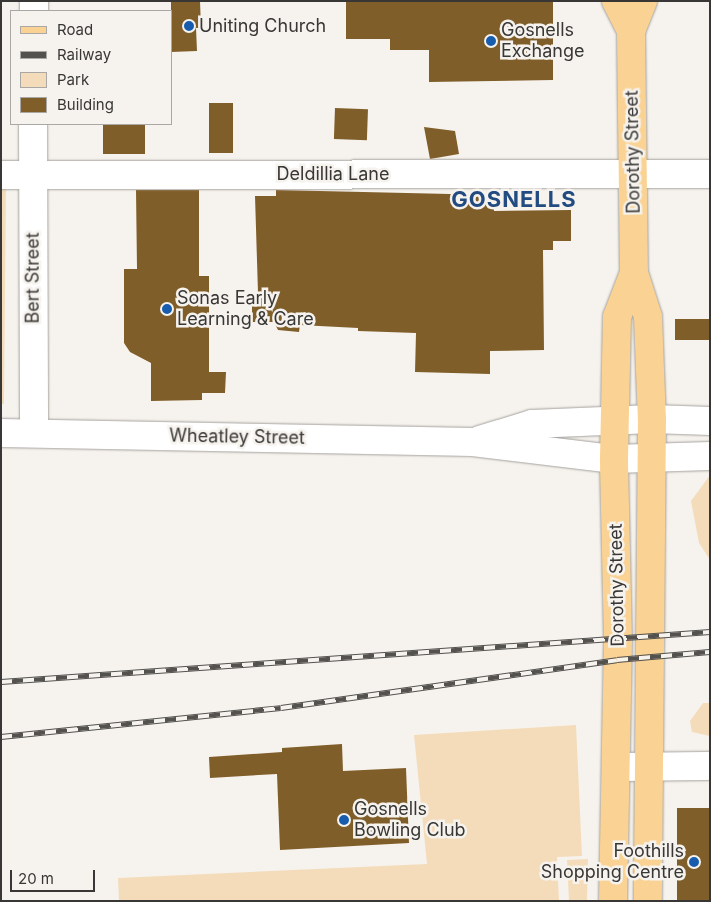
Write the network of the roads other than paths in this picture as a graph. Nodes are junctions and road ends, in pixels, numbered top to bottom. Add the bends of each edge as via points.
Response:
1 (616, 1) edge
2 (642, 1) edge
3 (630, 31) junction
4 (33, 125) edge
5 (633, 174) junction
6 (710, 174) edge
7 (1, 175) edge
8 (32, 175) junction
9 (634, 273) junction
10 (652, 419) junction
11 (616, 421) junction
12 (710, 421) edge
13 (1, 433) edge
14 (34, 433) junction
15 (473, 442) junction
16 (710, 456) edge
17 (614, 458) junction
18 (651, 458) junction
19 (648, 766) junction
20 (710, 766) edge
21 (616, 767) junction
22 (613, 901) edge
23 (648, 901) edge

1 - 3 main road, Dorothy Street
2 - 3 main road, Dorothy Street
3 - 5 main road, Dorothy Street
4 - 8 street, Bert Street
5 - 6 street, Deldillia Lane
5 - 8 street, Deldillia Lane
5 - 9 main road, Dorothy Street
7 - 8 street, Deldillia Lane
8 - 14 street, Bert Street
9 - 10 main road, Dorothy Street via 648,317
9 - 11 main road, Dorothy Street via 617,317
10 - 11 street, Wheatley Street
10 - 12 street, Wheatley Street
10 - 18 main road, Dorothy Street
11 - 15 street, Wheatley Street via 532,424
11 - 17 main road, Dorothy Street
13 - 14 street, Wheatley Street
14 - 15 street, Wheatley Street
15 - 17 street, Wheatley Street
16 - 18 street, Wheatley Street
17 - 18 street, Wheatley Street
17 - 21 main road, Dorothy Street via 618,640
18 - 19 main road, Dorothy Street
19 - 20 street
19 - 21 street
19 - 23 main road, Dorothy Street
21 - 22 main road, Dorothy Street

